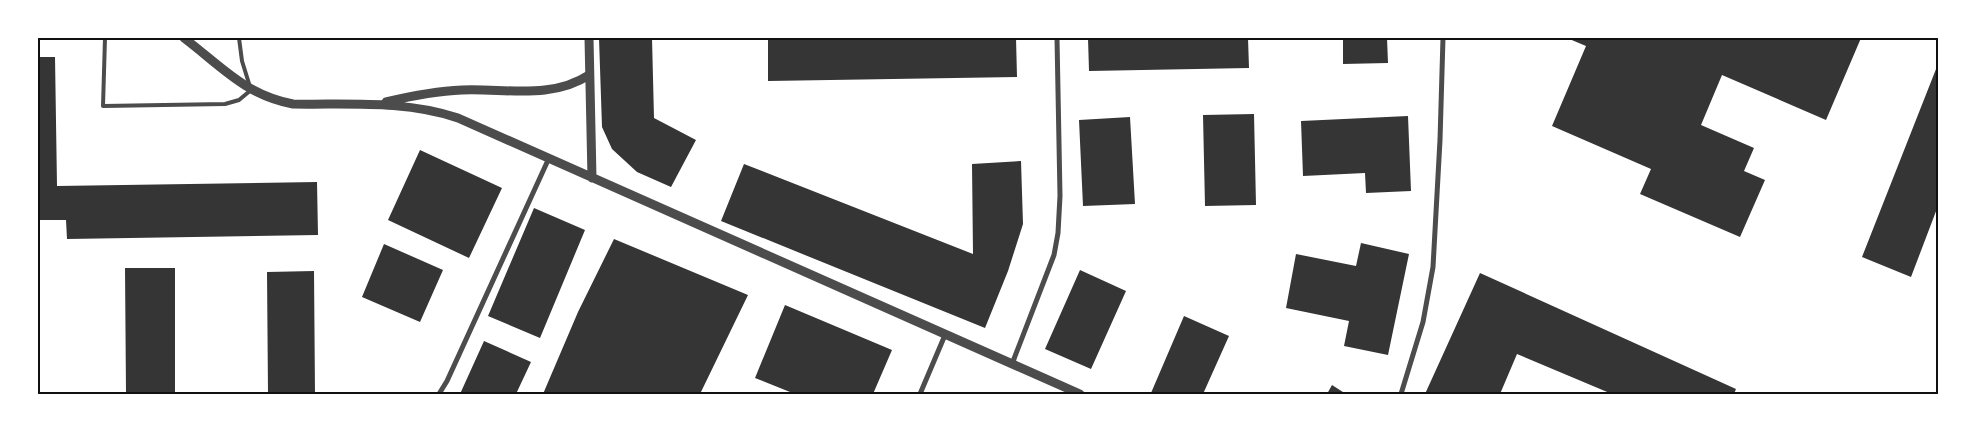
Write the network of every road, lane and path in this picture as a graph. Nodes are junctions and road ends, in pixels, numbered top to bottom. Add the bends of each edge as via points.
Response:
1 (105, 38) edge
2 (184, 38) edge
3 (239, 38) edge
4 (589, 38) edge
5 (1057, 38) edge
6 (1443, 38) edge
7 (589, 75) junction
8 (251, 90) junction
9 (369, 106) junction
10 (549, 158) junction
11 (592, 178) junction
12 (945, 335) junction
13 (1012, 365) junction
14 (439, 394) edge
15 (920, 394) edge
16 (1080, 394) edge
17 (1401, 394) edge

1 - 8 lane via 103,106 225,104 239,100
2 - 8 street
3 - 8 lane
4 - 7 street
5 - 13 street via 1058,233 1054,255
6 - 17 street via 1433,267 1422,322
7 - 9 street via 569,85 547,90 462,90
7 - 11 street
8 - 9 street via 266,98 293,104
9 - 10 street via 399,105 444,113
10 - 11 street
10 - 14 street
11 - 12 street
12 - 13 street
12 - 15 street
13 - 16 street

